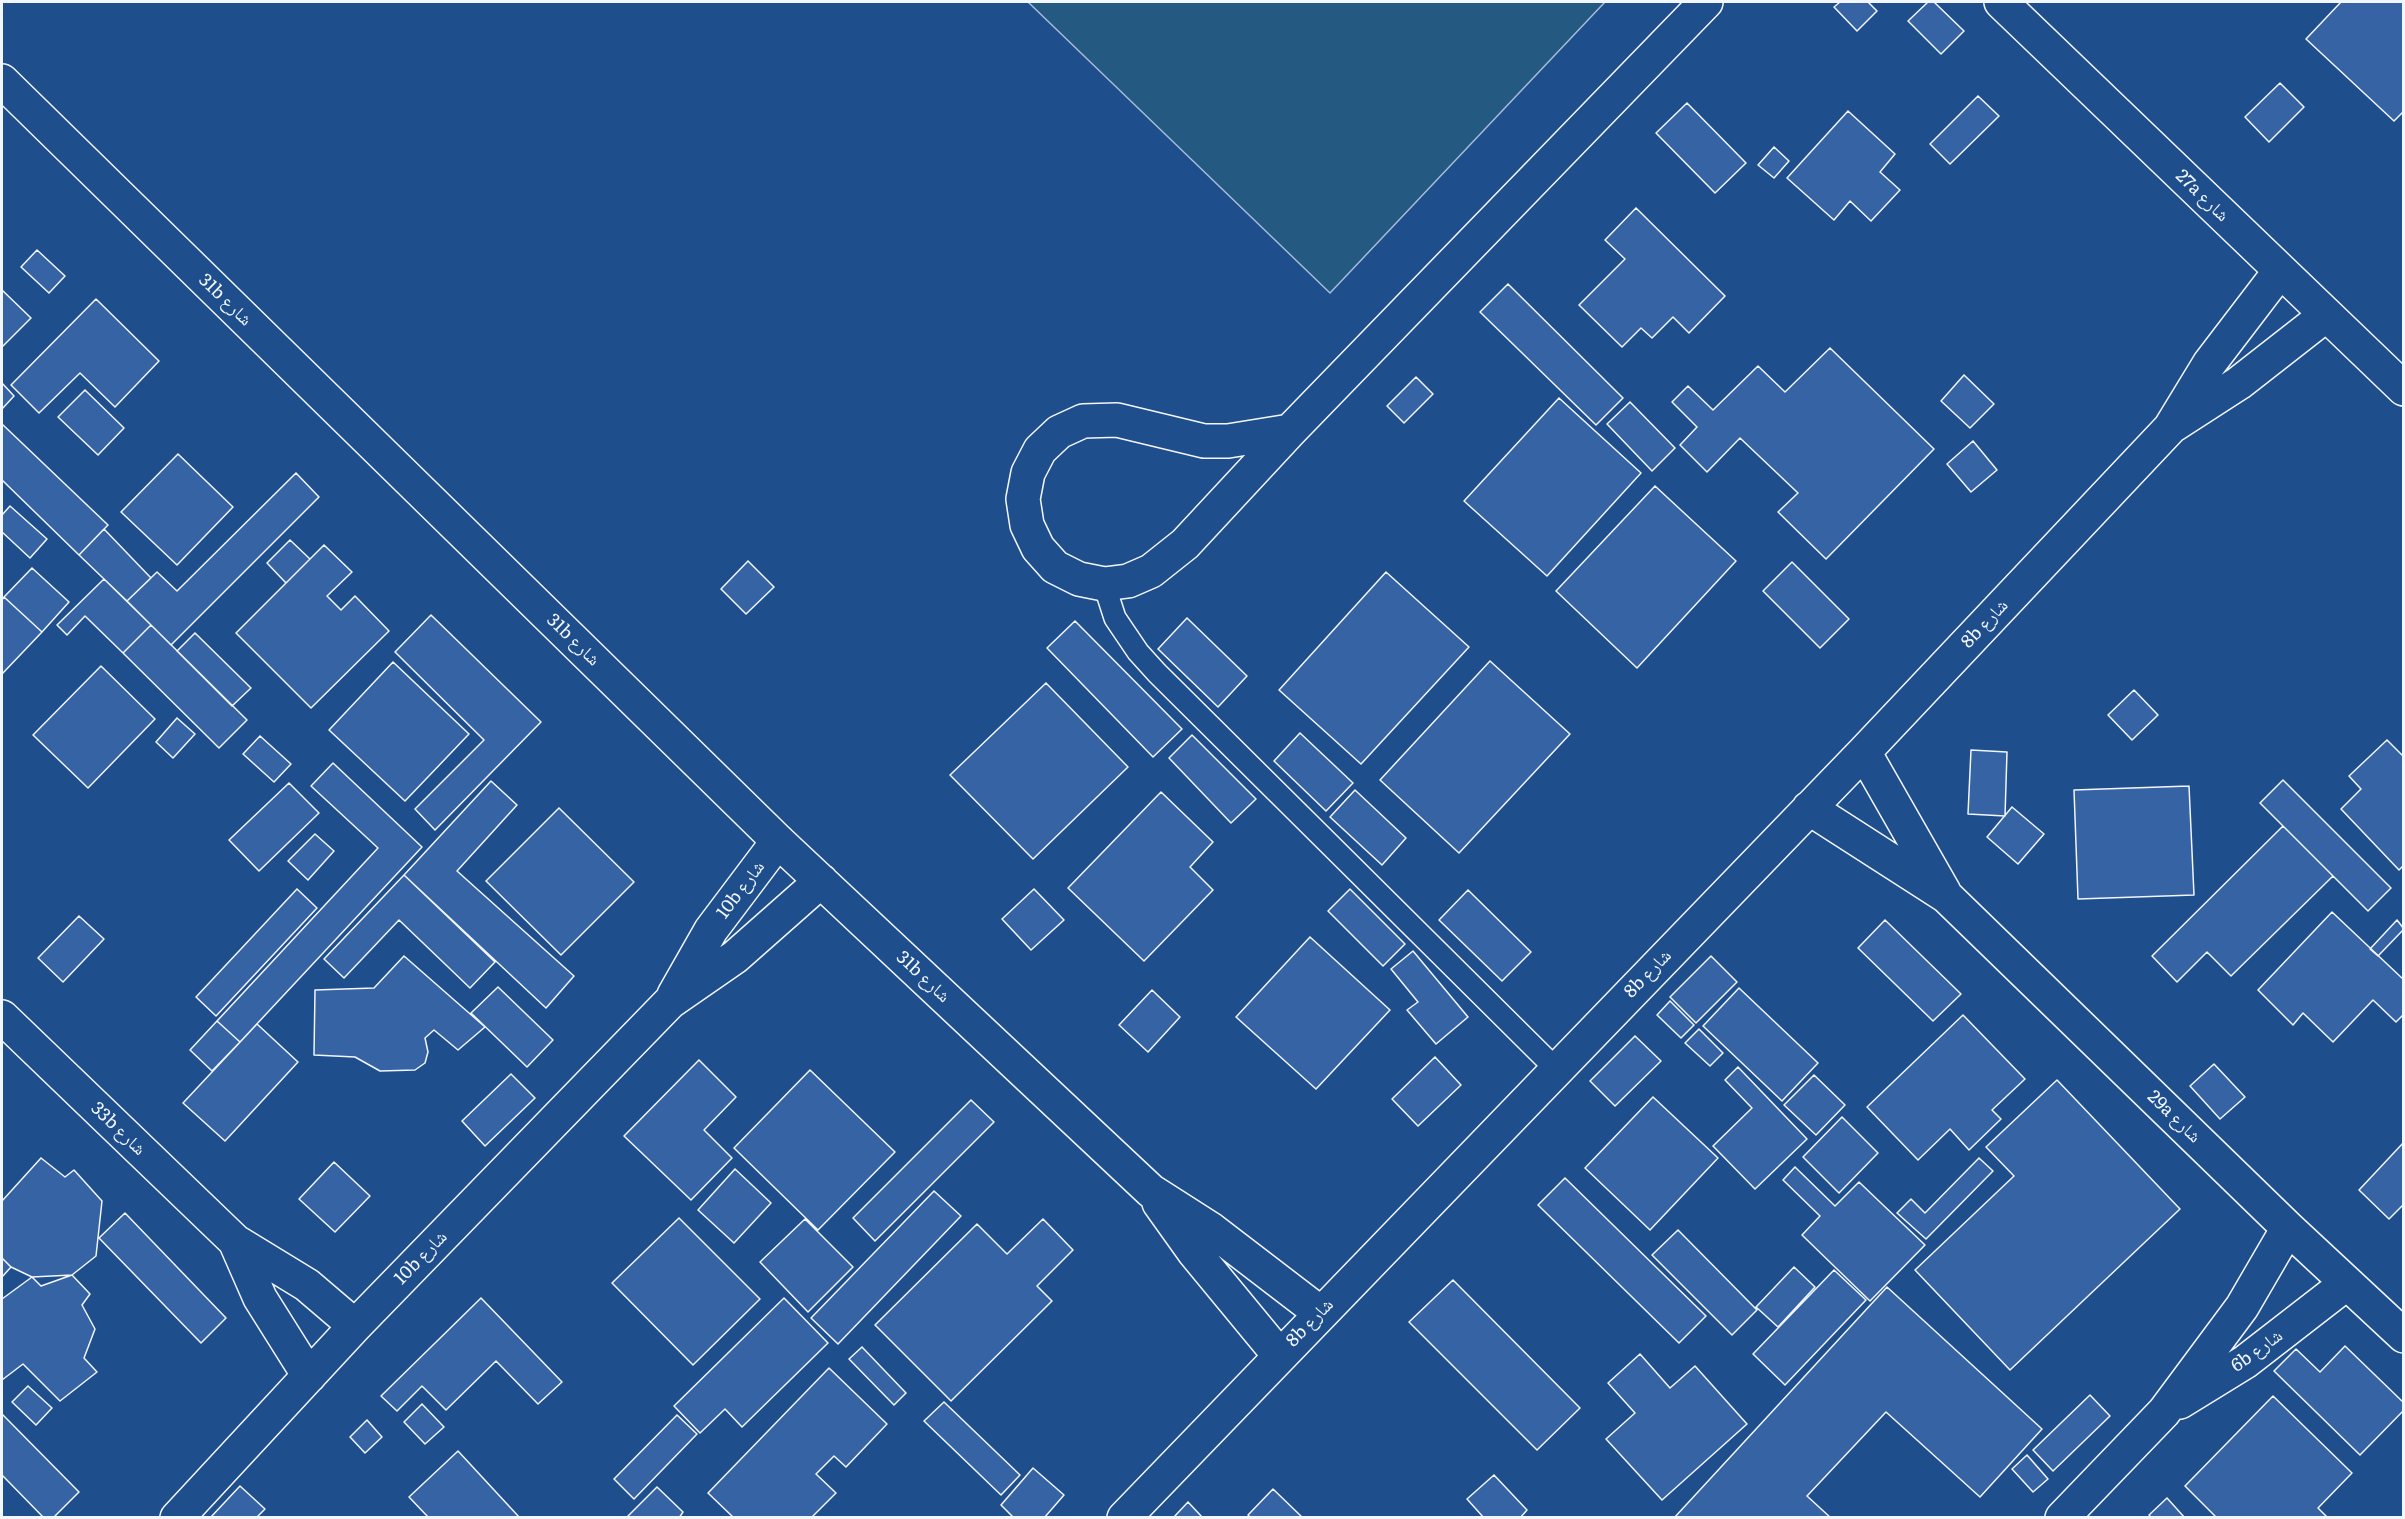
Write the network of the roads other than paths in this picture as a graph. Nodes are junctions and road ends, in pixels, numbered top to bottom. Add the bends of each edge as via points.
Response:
1 (1706, 2) edge
2 (2001, 2) edge
3 (2, 81) edge
4 (2280, 271) junction
5 (2326, 315) junction
6 (2403, 390) edge
7 (2170, 428) junction
8 (1290, 431) junction
9 (1104, 584) junction
10 (1864, 752) junction
11 (1809, 808) junction
12 (778, 841) junction
13 (821, 881) junction
14 (1946, 896) junction
15 (670, 1002) junction
16 (2, 1017) edge
17 (1556, 1068) junction
18 (1151, 1191) junction
19 (2288, 1228) junction
20 (235, 1241) junction
21 (2347, 1283) junction
22 (1319, 1312) junction
23 (355, 1326) junction
24 (2403, 1336) edge
25 (1279, 1355) junction
26 (309, 1376) junction
27 (2164, 1412) junction
28 (177, 1518) edge
29 (1124, 1518) edge
30 (2062, 1518) edge

1 - 8 street
2 - 4 street, 27a شارع
3 - 12 street, 31b شارع
4 - 5 street, 27a شارع
4 - 7 street, 8b شارع via 2209,364
5 - 6 street, 27a شارع
5 - 7 street, 8b شارع via 2239,383
7 - 10 street, 8b شارع
8 - 9 street via 1167,558 1151,571 1128,581
8 - 9 street via 1204,441 1117,420 1100,420 1083,421 1059,432 1040,450 1028,473 1023,499 1027,525 1038,548 1055,567 1079,579
9 - 17 lane via 1115,618 1151,666
10 - 11 street, 8b شارع
10 - 14 street, 29a شارع
11 - 14 street, 29a شارع
11 - 17 street, 8b شارع
12 - 13 street, 31b شارع
12 - 15 street, 10b شارع via 711,930
13 - 15 street, 10b شارع via 735,957
13 - 18 street, 31b شارع
14 - 19 street, 29a شارع
15 - 23 street, 10b شارع
16 - 20 street, 33b شارع
17 - 22 street, 8b شارع
18 - 22 street, 31b شارع via 1212,1230
18 - 25 street, 31b شارع via 1194,1252
19 - 21 street, 29a شارع
19 - 27 street, 6b شارع via 2242,1307
20 - 23 street, 33b شارع via 307,1285
20 - 26 street, 33b شارع via 260,1298
21 - 24 street, 29a شارع
21 - 27 street, 6b شارع via 2245,1362
22 - 25 street, 8b شارع
23 - 26 street, 10b شارع
25 - 29 street, 8b شارع
26 - 28 street, 10b شارع
27 - 30 street, 6b شارع

